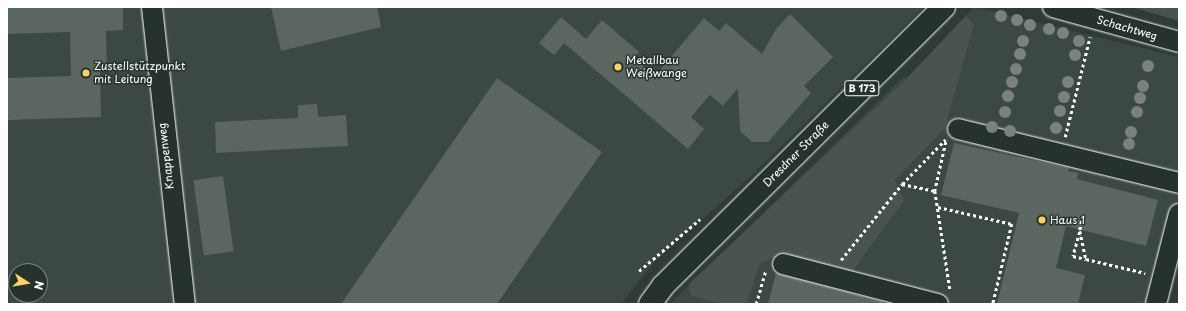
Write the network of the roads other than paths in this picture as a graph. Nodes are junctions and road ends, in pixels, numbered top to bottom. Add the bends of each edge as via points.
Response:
1 (152, 7) edge
2 (944, 7) edge
3 (1053, 7) edge
4 (1179, 42) edge
5 (958, 129) dead end
6 (1179, 183) edge
7 (1179, 214) edge
8 (783, 264) road end
9 (944, 296) edge
10 (185, 304) edge
11 (650, 304) edge
12 (1156, 304) edge

1 - 10 street, Knappenweg
2 - 11 main road, Dresdner Straße / B 173 via 663,286
3 - 4 street, Schachtweg
5 - 6 street
7 - 12 street
8 - 9 street

